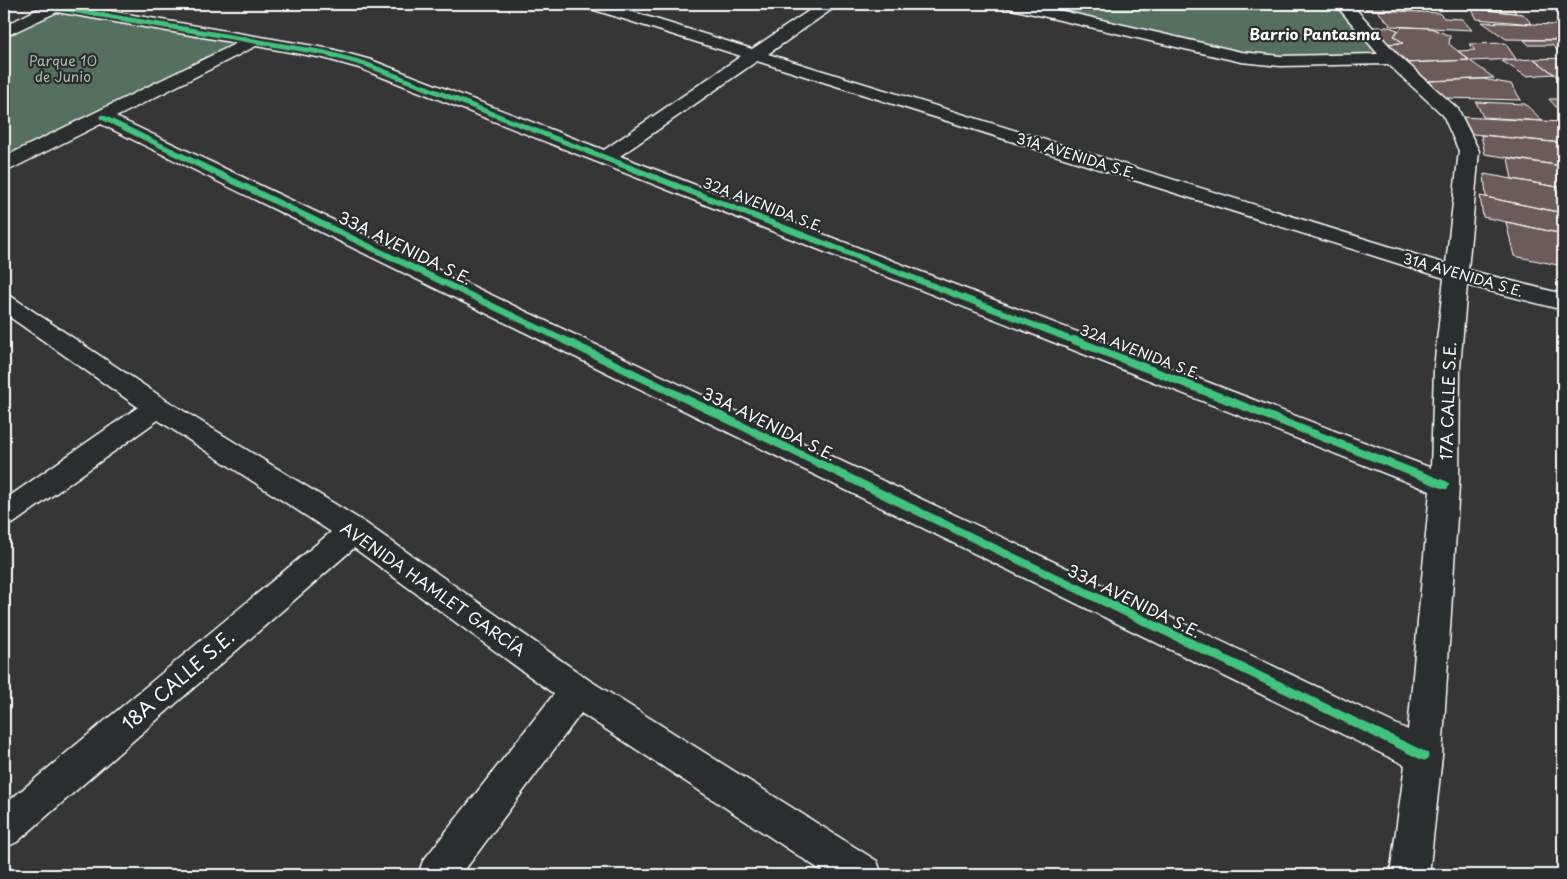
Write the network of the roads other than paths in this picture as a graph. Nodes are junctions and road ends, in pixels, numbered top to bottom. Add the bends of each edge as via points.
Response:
1 (591, 4) edge
2 (829, 4) edge
3 (1012, 4) edge
4 (1343, 4) edge
5 (58, 6) edge
6 (4, 32) edge
7 (252, 42) junction
8 (753, 55) junction
9 (1392, 59) junction
10 (102, 117) junction
11 (606, 157) junction
12 (4, 165) edge
13 (1458, 275) junction
14 (4, 302) edge
15 (1563, 302) edge
16 (157, 407) junction
17 (1445, 485) junction
18 (4, 515) edge
19 (353, 531) junction
20 (576, 691) junction
21 (1424, 756) junction
22 (4, 829) edge
23 (437, 875) edge
24 (863, 875) edge
25 (1410, 875) edge

1 - 8 street, 31A AVENIDA S.E.
2 - 8 street
3 - 9 street via 1241,57 1280,61
4 - 9 street, 17A CALLE S.E.
5 - 6 street
5 - 7 street, 32A AVENIDA S.E.
7 - 10 street
7 - 11 street, 32A AVENIDA S.E. via 324,53 364,64
8 - 11 street
8 - 13 street, 31A AVENIDA S.E.
9 - 13 street, 17A CALLE S.E. via 1451,113 1469,151
10 - 12 street
10 - 21 street, 33A AVENIDA S.E.
11 - 17 street, 32A AVENIDA S.E.
13 - 15 street, 31A AVENIDA S.E.
13 - 17 street, 17A CALLE S.E. via 1447,368
14 - 16 street, AVENIDA HAMLET GARCÍA
16 - 18 street
16 - 19 street, AVENIDA HAMLET GARCÍA
17 - 21 street, 17A CALLE S.E.
19 - 20 street, AVENIDA HAMLET GARCÍA
19 - 22 street, 18A CALLE S.E.
20 - 23 street
20 - 24 street, AVENIDA HAMLET GARCÍA
21 - 25 street, 17A CALLE S.E.

